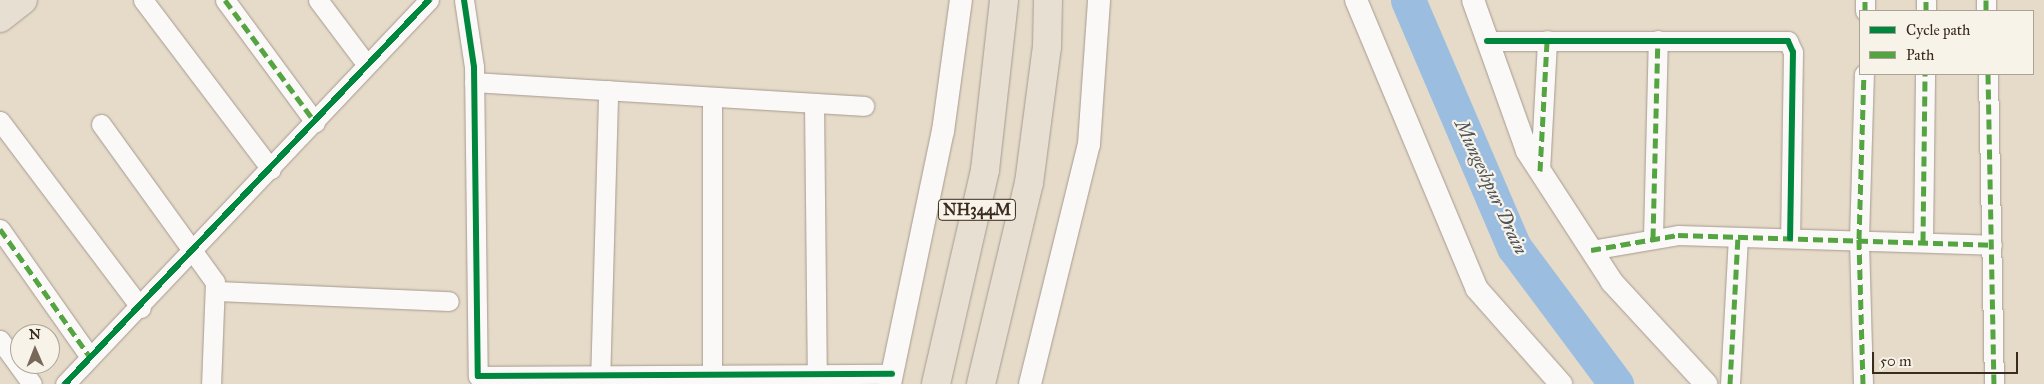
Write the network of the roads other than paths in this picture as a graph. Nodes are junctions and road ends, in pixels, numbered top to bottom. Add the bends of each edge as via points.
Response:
1 (23, 0) edge
2 (143, 0) edge
3 (225, 0) edge
4 (318, 0) edge
5 (429, 0) edge
6 (464, 0) edge
7 (961, 0) edge
8 (1004, 0) edge
9 (1048, 0) edge
10 (1099, 0) edge
11 (1356, 0) edge
12 (1473, 0) edge
13 (0, 18) edge
14 (1548, 40) junction
15 (1658, 40) junction
16 (1487, 41) junction
17 (367, 66) junction
18 (1864, 75) edge
19 (1925, 75) edge
20 (1988, 75) edge
21 (474, 82) junction
22 (608, 90) junction
23 (712, 97) junction
24 (814, 103) junction
25 (864, 106) dead end
26 (0, 121) edge
27 (315, 122) junction
28 (101, 124) dead end
29 (271, 169) junction
30 (1540, 171) junction
31 (0, 229) edge
32 (1738, 237) junction
33 (1653, 238) junction
34 (1790, 238) junction
35 (1859, 239) junction
36 (1923, 241) junction
37 (1992, 245) junction
38 (1591, 250) junction
39 (193, 252) junction
40 (217, 292) junction
41 (449, 301) dead end
42 (141, 308) junction
43 (0, 340) edge
44 (90, 357) junction
45 (817, 373) junction
46 (600, 379) edge
47 (712, 379) edge
48 (891, 379) edge
49 (496, 381) edge
50 (32, 384) edge
51 (64, 384) edge
52 (211, 384) edge
53 (936, 384) edge
54 (981, 384) edge
55 (1030, 384) edge
56 (1561, 384) edge
57 (1706, 384) edge
58 (1730, 384) edge
59 (1863, 384) edge
60 (1994, 384) edge

1 - 13 main road
2 - 29 street
3 - 27 street
4 - 17 street
5 - 17 street
6 - 21 street
7 - 48 street via 943,131
8 - 53 main road, NH344M via 1004,33 985,170
9 - 54 main road, NH344M via 1048,47 1029,183
10 - 55 street via 1089,144
11 - 56 street via 1476,289
12 - 16 street
14 - 15 street
14 - 16 street
14 - 30 street
15 - 33 street
15 - 34 street via 1780,40 1791,45
16 - 30 street via 1527,151
17 - 27 street
18 - 35 street
19 - 36 street
20 - 37 street
21 - 22 street
21 - 49 street via 476,371 485,379
22 - 23 street
22 - 46 street
23 - 24 street
23 - 47 street
24 - 25 street
24 - 45 street
26 - 42 street
27 - 29 street
28 - 39 street
29 - 39 street
30 - 38 street
31 - 44 street
32 - 33 street
32 - 34 street
32 - 58 street
33 - 38 street
34 - 35 street
35 - 36 street
35 - 59 street
36 - 37 street
37 - 60 street
38 - 57 street via 1612,282
39 - 40 street via 212,275
39 - 42 street
40 - 41 street
40 - 52 street
42 - 44 street
43 - 50 street
44 - 51 street
45 - 47 street
45 - 48 street
46 - 47 street
46 - 49 street

